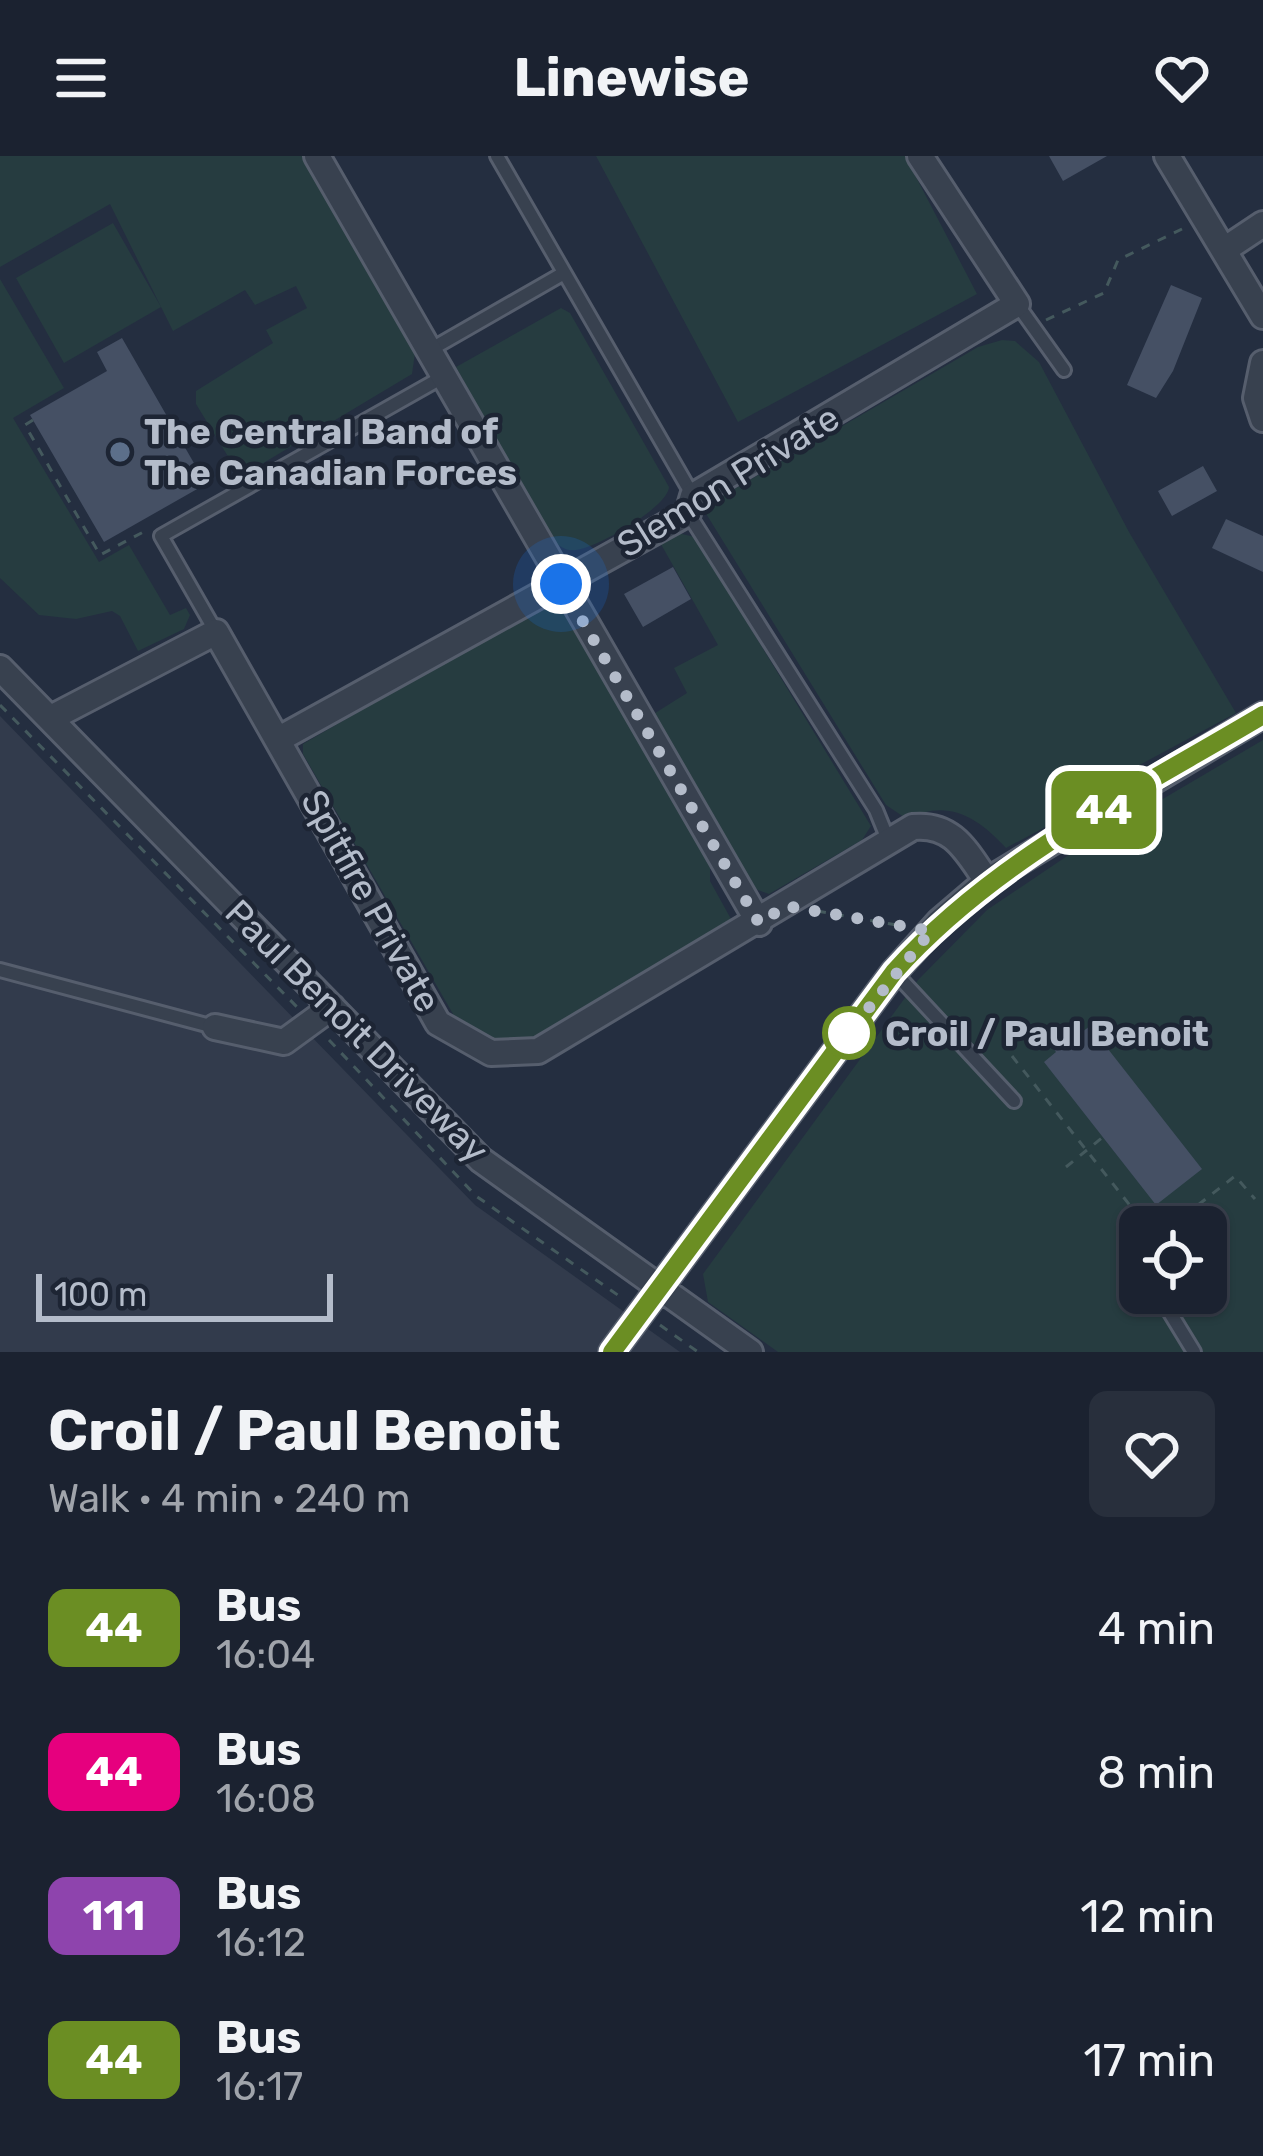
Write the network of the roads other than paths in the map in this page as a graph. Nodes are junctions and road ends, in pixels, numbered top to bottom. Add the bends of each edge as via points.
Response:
1 (317, 156) edge
2 (497, 156) edge
3 (920, 156) edge
4 (1167, 156) edge
5 (1263, 224) edge
6 (1224, 250) junction
7 (564, 273) junction
8 (1017, 304) junction
9 (1263, 316) edge
10 (427, 352) junction
11 (1263, 362) edge
12 (1064, 370) dead end
13 (441, 378) junction
14 (1263, 419) edge
15 (690, 504) junction
16 (561, 584) junction
17 (216, 632) junction
18 (0, 668) edge
19 (1263, 715) edge
20 (51, 718) junction
21 (280, 738) junction
22 (890, 842) junction
23 (987, 881) junction
24 (759, 923) junction
25 (0, 970) edge
26 (894, 972) junction
27 (323, 1015) junction
28 (215, 1027) joint
29 (1014, 1101) dead end
30 (660, 1286) junction
31 (1171, 1314) edge
32 (612, 1352) edge
33 (750, 1352) edge
34 (1194, 1352) edge

1 - 10 street
2 - 7 lane
3 - 8 street
4 - 6 street
5 - 6 street
6 - 9 street
7 - 10 lane
7 - 15 lane
8 - 12 lane
8 - 15 street, Slemon Private
10 - 13 street
11 - 14 street via 1256,398
13 - 16 street
13 - 17 lane via 161,536
15 - 16 street, Slemon Private
15 - 22 lane
16 - 21 street, Slemon Private
16 - 24 street
17 - 20 street
17 - 21 street, Spitfire Private
18 - 20 street, Paul Benoit Driveway
19 - 23 street
20 - 27 street, Paul Benoit Driveway
21 - 24 street, Spitfire Private via 438,1023 491,1053 538,1051
22 - 23 street, Spitfire Private via 935,825 958,839
22 - 24 street, Spitfire Private
23 - 26 street
25 - 28 lane
26 - 29 lane
26 - 30 street
27 - 28 street via 284,1042
27 - 30 street, Paul Benoit Driveway via 481,1160
30 - 32 street
30 - 33 street, Paul Benoit Driveway
31 - 34 lane

